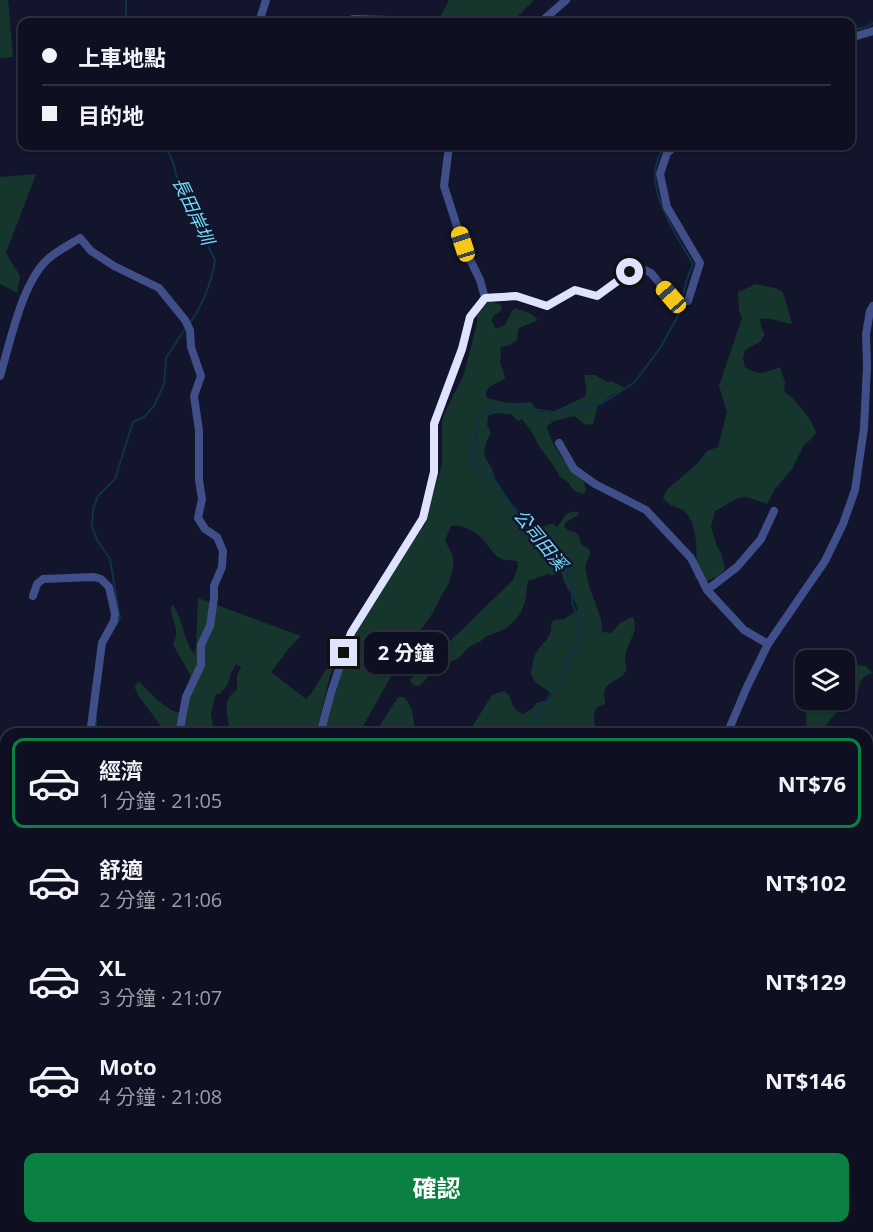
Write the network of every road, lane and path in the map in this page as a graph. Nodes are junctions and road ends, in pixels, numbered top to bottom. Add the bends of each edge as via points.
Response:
1 (266, 0) edge
2 (566, 0) edge
3 (260, 18) edge
4 (546, 18) edge
5 (873, 31) edge
6 (855, 37) edge
7 (448, 150) edge
8 (670, 150) edge
9 (485, 298) junction
10 (676, 299) dead end
11 (688, 301) dead end
12 (873, 306) edge
13 (0, 376) edge
14 (559, 443) dead end
15 (774, 510) dead end
16 (706, 590) junction
17 (33, 596) dead end
18 (768, 644) junction
19 (91, 728) edge
20 (179, 728) edge
21 (322, 728) edge
22 (730, 728) edge

1 - 3 street
2 - 4 street
5 - 6 street
7 - 9 street via 444,186
8 - 11 street via 660,174 667,207 700,263
9 - 10 street via 516,296 547,306 575,290 597,296 641,268
9 - 21 street via 470,317 434,424 434,472 423,518 351,633
12 - 18 street via 866,334 864,428 855,490 825,561
13 - 20 street via 22,304 37,272 49,258 80,238 106,261 159,288 190,330 201,376 194,396 202,500 198,518 217,537 223,550 210,626 201,645 201,665 186,697
14 - 16 street via 574,469 646,510 691,558
15 - 16 street via 761,539 737,567
16 - 18 street via 744,630
17 - 19 street via 43,579 94,577 109,587 115,614 102,643
18 - 22 street

